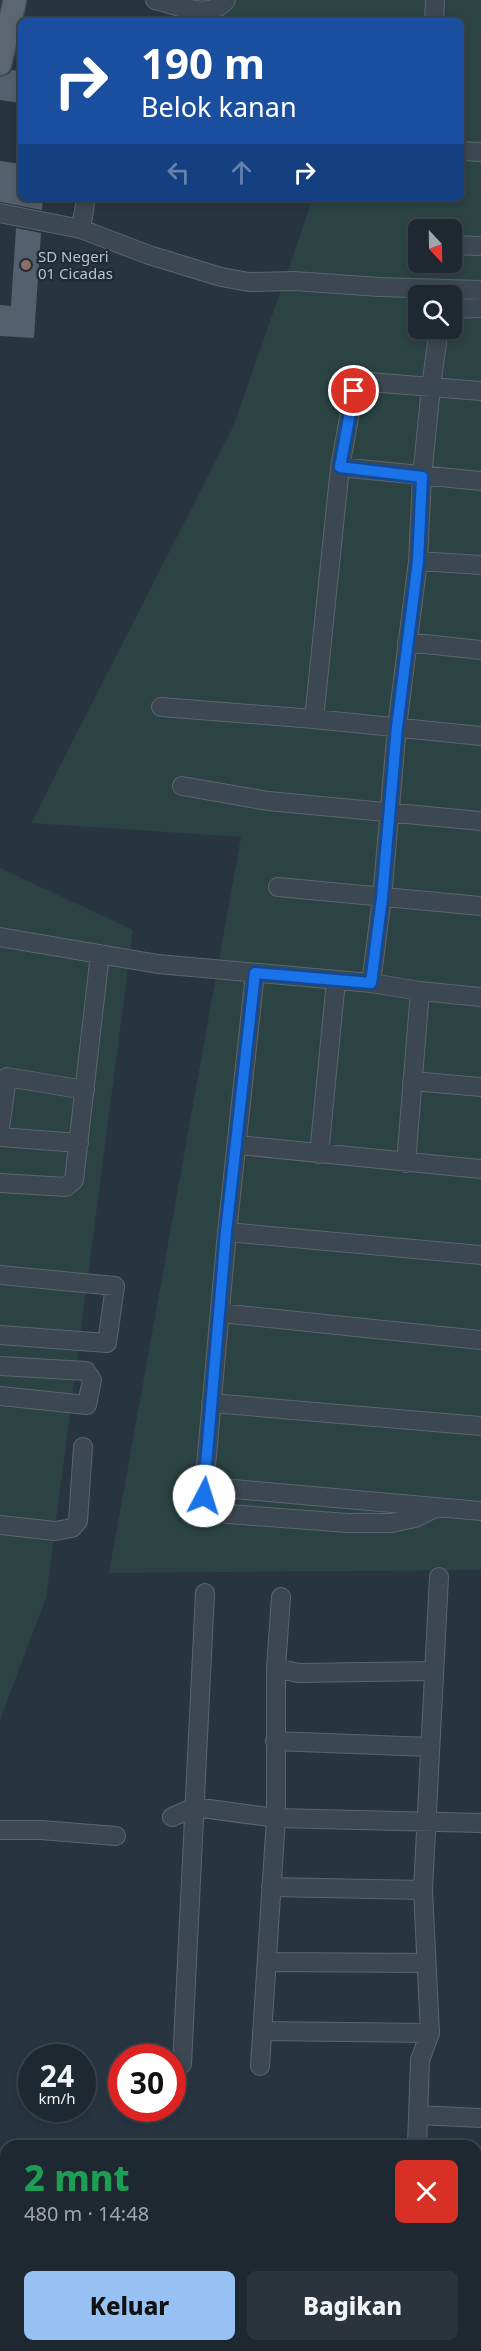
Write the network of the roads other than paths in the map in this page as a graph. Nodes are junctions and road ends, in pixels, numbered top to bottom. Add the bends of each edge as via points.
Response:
1 (155, 0) edge
2 (226, 0) edge
3 (435, 0) edge
4 (11, 1) edge
5 (434, 18) edge
6 (0, 64) edge
7 (464, 151) edge
8 (481, 152) edge
9 (86, 201) edge
10 (0, 213) edge
11 (81, 229) junction
12 (462, 245) edge
13 (481, 246) edge
14 (481, 290) edge
15 (481, 308) edge
16 (462, 309) edge
17 (438, 339) edge
18 (431, 387) junction
19 (481, 392) edge
20 (340, 467) junction
21 (422, 477) junction
22 (481, 481) edge
23 (418, 561) junction
24 (481, 566) edge
25 (407, 642) junction
26 (481, 650) edge
27 (161, 707) dead end
28 (314, 718) junction
29 (397, 727) junction
30 (481, 736) edge
31 (182, 786) dead end
32 (388, 812) junction
33 (481, 821) edge
34 (278, 887) dead end
35 (382, 898) junction
36 (481, 906) edge
37 (0, 937) edge
38 (100, 954) junction
39 (255, 973) junction
40 (336, 981) junction
41 (371, 983) junction
42 (420, 991) junction
43 (481, 997) edge
44 (4, 1076) edge
45 (412, 1082) junction
46 (481, 1087) edge
47 (85, 1090) junction
48 (0, 1128) edge
49 (0, 1137) edge
50 (80, 1143) junction
51 (237, 1145) junction
52 (319, 1154) junction
53 (406, 1162) junction
54 (481, 1169) edge
55 (0, 1183) edge
56 (226, 1232) junction
57 (481, 1255) edge
58 (0, 1275) edge
59 (220, 1313) junction
60 (0, 1335) edge
61 (481, 1340) edge
62 (0, 1366) edge
63 (0, 1395) edge
64 (211, 1403) junction
65 (481, 1426) edge
66 (83, 1447) dead end
67 (205, 1477) junction
68 (437, 1507) junction
69 (481, 1511) edge
70 (0, 1525) edge
71 (440, 1577) dead end
72 (205, 1593) dead end
73 (281, 1597) dead end
74 (276, 1668) junction
75 (434, 1671) junction
76 (275, 1741) junction
77 (430, 1747) junction
78 (195, 1807) junction
79 (172, 1817) dead end
80 (276, 1818) junction
81 (428, 1822) junction
82 (481, 1823) edge
83 (0, 1830) edge
84 (116, 1836) dead end
85 (271, 1887) junction
86 (423, 1890) junction
87 (267, 1962) junction
88 (426, 1963) junction
89 (262, 2031) junction
90 (430, 2033) junction
91 (183, 2044) edge
92 (260, 2066) dead end
93 (418, 2115) junction
94 (481, 2118) edge
95 (417, 2140) edge

1 - 2 street via 206,12 221,7
3 - 5 street
4 - 6 main road
7 - 8 street
9 - 11 street
10 - 11 street
11 - 14 street via 149,255 249,282
12 - 13 street
15 - 16 street
17 - 18 street
18 - 19 street
18 - 20 street via 363,383 354,391
18 - 21 street
20 - 21 street
20 - 28 street
21 - 22 street
21 - 23 street
23 - 24 street
23 - 25 street
25 - 26 street
25 - 29 street
27 - 28 street
28 - 29 street
29 - 30 street
29 - 32 street
31 - 32 street via 268,801
32 - 33 street
32 - 35 street
34 - 35 street
35 - 36 street
35 - 41 street
37 - 38 street
38 - 39 street
38 - 47 street
39 - 40 street
39 - 51 street
40 - 41 street
40 - 52 street
41 - 42 street
42 - 43 street
42 - 45 street
44 - 47 street
44 - 48 street
45 - 46 street
45 - 53 street
47 - 50 street
49 - 50 street
50 - 55 street via 74,1180 66,1187
51 - 52 street
51 - 56 street
52 - 53 street
53 - 54 street
56 - 57 street
56 - 59 street
58 - 60 street via 115,1286 107,1343
59 - 61 street
59 - 64 street
62 - 63 street via 86,1371 92,1380 87,1405
64 - 65 street
64 - 67 street
66 - 70 street via 78,1521 72,1528 56,1531
67 - 68 street via 223,1488
67 - 68 street via 202,1486 207,1506 228,1514 391,1523 415,1518
68 - 69 street
71 - 75 street
72 - 78 street
73 - 74 street
74 - 75 street via 298,1673
74 - 76 street
75 - 77 street
76 - 77 street
76 - 80 street
77 - 81 street
78 - 79 street
78 - 80 street
78 - 91 street
80 - 81 street
80 - 85 street
81 - 82 street
81 - 86 street
83 - 84 street
85 - 86 street
85 - 87 street
86 - 88 street
87 - 88 street
87 - 89 street
88 - 90 street
89 - 90 street
89 - 92 street
90 - 93 street via 420,2060
93 - 94 street
93 - 95 street

